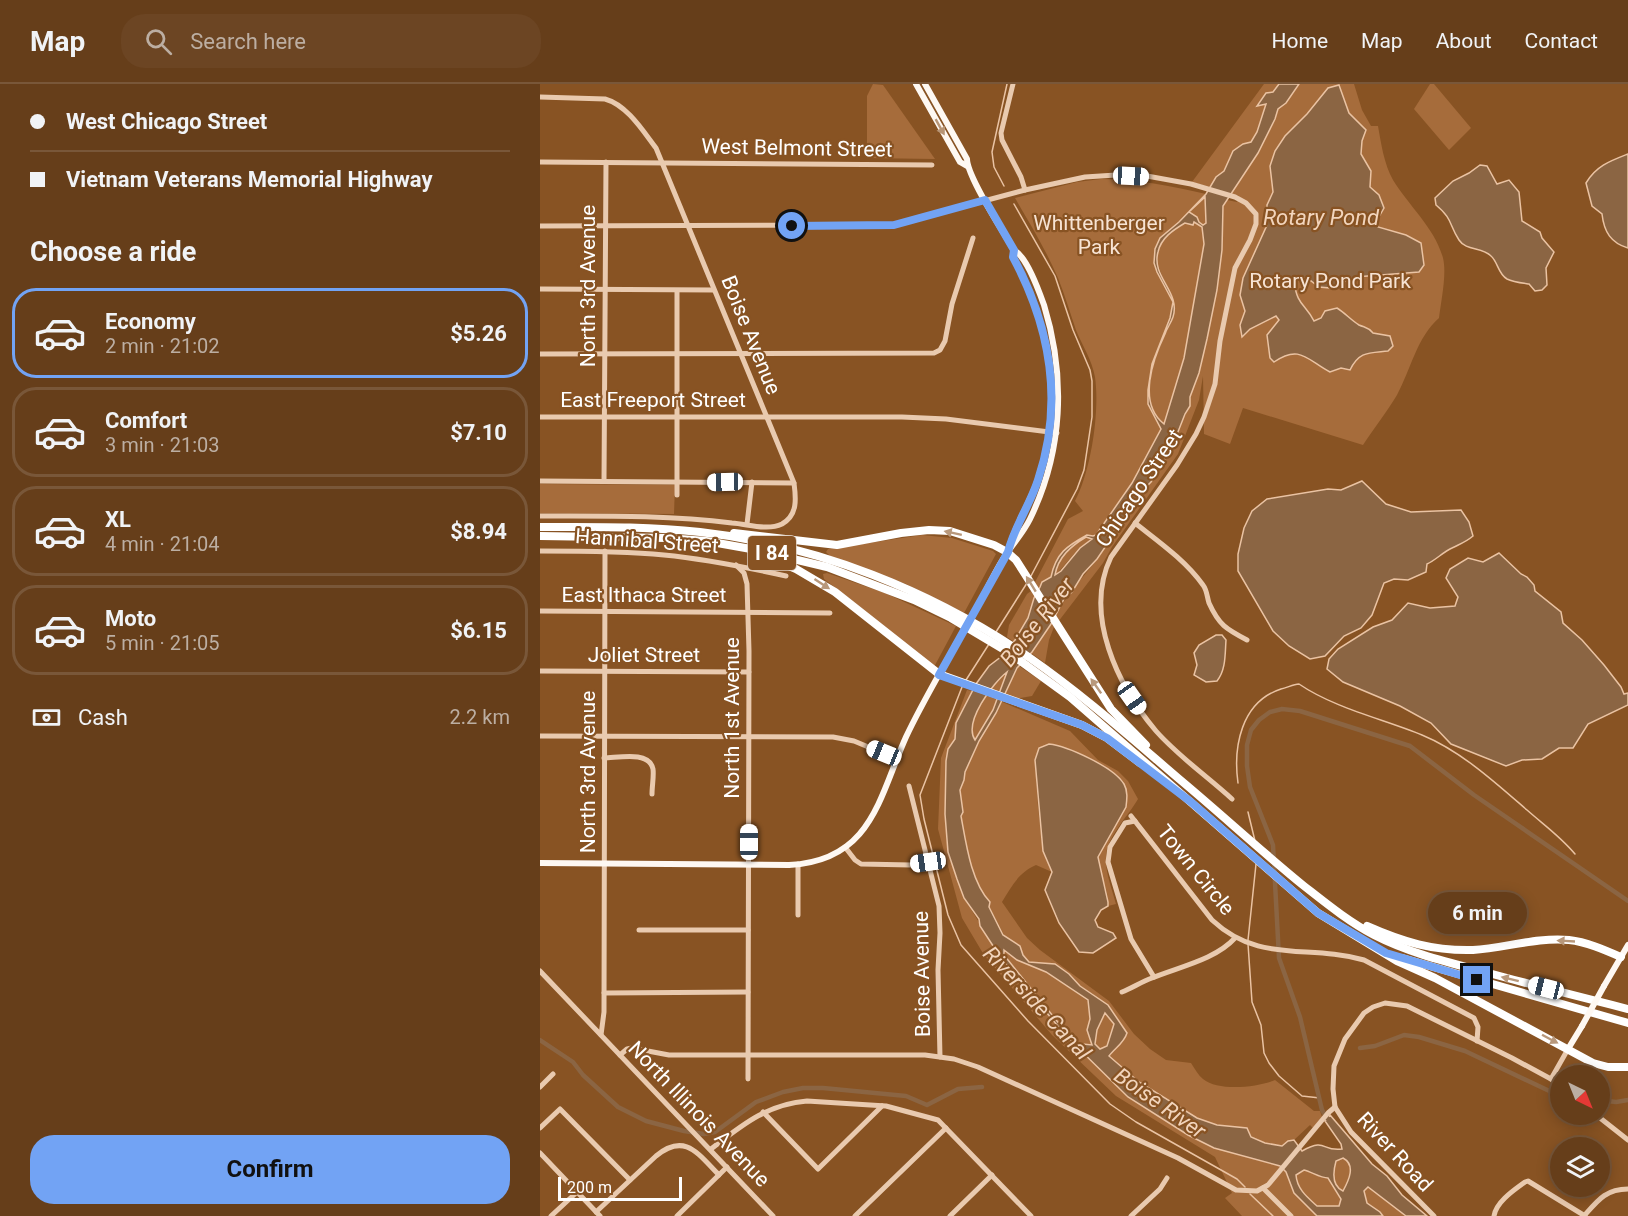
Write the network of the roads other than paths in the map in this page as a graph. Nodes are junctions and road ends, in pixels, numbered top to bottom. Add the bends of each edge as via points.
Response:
1 (916, 84) edge
2 (925, 84) edge
3 (1013, 84) edge
4 (540, 97) edge
5 (540, 162) edge
6 (606, 162) junction
7 (662, 163) junction
8 (932, 165) dead end
9 (967, 166) junction
10 (1025, 190) junction
11 (985, 200) junction
12 (540, 226) edge
13 (688, 226) junction
14 (605, 227) junction
15 (972, 238) dead end
16 (1014, 250) junction
17 (540, 289) edge
18 (604, 290) junction
19 (714, 290) junction
20 (677, 291) junction
21 (540, 354) edge
22 (604, 354) junction
23 (676, 354) junction
24 (741, 354) junction
25 (678, 416) junction
26 (766, 416) junction
27 (540, 417) edge
28 (604, 417) junction
29 (1049, 432) junction
30 (1057, 434) junction
31 (540, 481) edge
32 (604, 481) junction
33 (678, 482) junction
34 (752, 482) junction
35 (794, 483) junction
36 (677, 495) dead end
37 (540, 516) edge
38 (1135, 523) junction
39 (747, 524) junction
40 (540, 527) edge
41 (702, 532) junction
42 (540, 536) edge
43 (751, 549) junction
44 (540, 551) edge
45 (605, 551) junction
46 (1008, 552) junction
47 (736, 566) junction
48 (786, 576) dead end
49 (540, 611) edge
50 (604, 611) junction
51 (748, 611) junction
52 (830, 613) dead end
53 (989, 636) junction
54 (1247, 640) dead end
55 (540, 671) edge
56 (604, 672) junction
57 (749, 672) junction
58 (939, 675) junction
59 (1049, 677) junction
60 (540, 736) edge
61 (604, 736) junction
62 (749, 736) junction
63 (604, 758) junction
64 (897, 759) junction
65 (1177, 776) junction
66 (909, 786) dead end
67 (652, 794) dead end
68 (1233, 799) dead end
69 (1191, 802) junction
70 (845, 847) junction
71 (928, 862) junction
72 (540, 863) edge
73 (604, 864) junction
74 (749, 864) junction
75 (798, 864) junction
76 (1324, 902) junction
77 (798, 915) dead end
78 (639, 930) dead end
79 (748, 930) junction
80 (1235, 938) junction
81 (1628, 945) edge
82 (1386, 953) junction
83 (1621, 957) junction
84 (540, 971) edge
85 (1154, 977) junction
86 (748, 992) junction
87 (1122, 992) dead end
88 (604, 993) junction
89 (1628, 1009) edge
90 (1628, 1023) edge
91 (601, 1035) junction
92 (1477, 1041) junction
93 (1568, 1049) junction
94 (620, 1055) junction
95 (748, 1055) junction
96 (940, 1057) junction
97 (1559, 1065) edge
98 (1628, 1067) edge
99 (553, 1074) dead end
100 (1550, 1078) edge
101 (748, 1079) dead end
102 (540, 1087) edge
103 (882, 1106) junction
104 (1335, 1107) junction
105 (763, 1112) junction
106 (1609, 1125) edge
107 (540, 1128) edge
108 (946, 1128) junction
109 (1628, 1140) edge
110 (711, 1149) junction
111 (541, 1156) edge
112 (727, 1167) junction
113 (718, 1175) junction
114 (992, 1175) junction
115 (1167, 1178) dead end
116 (630, 1180) junction
117 (1263, 1188) junction
118 (1628, 1189) edge
119 (576, 1192) junction
120 (598, 1214) edge
121 (551, 1216) edge
122 (676, 1216) edge
123 (772, 1216) edge
124 (855, 1216) edge
125 (950, 1216) edge
126 (1031, 1216) edge
127 (1131, 1216) edge
128 (1291, 1216) edge
129 (1434, 1216) edge
130 (1494, 1216) edge
131 (1585, 1216) edge

1 -> 9 main road via 960,162
2 - 9 main road via 967,159
3 - 10 street via 1001,134
4 - 7 street, Boise Avenue via 612,101 645,134
5 - 6 street, West Belmont Street
6 - 7 street, West Belmont Street
6 - 14 street, North 3rd Avenue
7 - 8 street, West Belmont Street
7 - 13 street, Boise Avenue
9 - 11 main road
10 - 11 street, Chicago Street
10 - 38 street, Chicago Street via 1085,177 1147,176 1235,197 1256,214 1250,240 1235,268 1215,384 1196,434
11 - 13 street, Chicago Street via 894,225
11 - 16 main road
12 - 14 street, Chicago Street
13 - 14 street, Chicago Street
13 - 19 street, Boise Avenue
14 - 18 street, North 3rd Avenue
15 - 24 street via 940,350
16 - 29 main road via 1013,257 1035,302 1048,348
16 - 30 main road via 1020,253 1033,278 1050,323 1058,374
17 - 18 street
18 - 20 street
18 - 22 street, North 3rd Avenue
19 - 20 street
19 - 24 street, Boise Avenue
20 - 23 street
21 - 22 street
22 - 23 street
22 - 28 street, North 3rd Avenue
23 - 24 street
23 - 25 street
24 - 26 street, Boise Avenue
25 - 26 street, East Freeport Street
25 - 28 street, East Freeport Street
25 - 33 street
26 - 29 street, East Freeport Street via 931,418
26 - 35 street, Boise Avenue
27 - 28 street, East Freeport Street
28 - 32 street, North 3rd Avenue
29 - 30 street, East Freeport Street
29 - 46 main road via 1038,480
30 - 46 main road via 1038,501 1018,541
31 - 32 street
32 - 33 street
33 - 34 street
33 - 36 street
34 - 35 street
34 - 39 street
35 - 39 street, Boise Avenue via 796,498 790,517 768,528
37 - 39 street via 666,516
38 - 54 street via 1174,554 1204,586 1222,625
38 - 68 street, Chicago Street via 1111,557 1102,579 1100,612 1111,652 1132,698 1158,733
40 - 41 highway, I 84
46 -> 41 highway via 950,531 929,530 837,545
41 - 53 highway, I 84 via 802,552 850,567 913,591
42 - 43 highway, I 84 via 667,538
43 - 53 highway, I 84 via 827,567 878,585
43 -> 58 highway via 835,592
44 - 45 street, Hannibal Street
45 - 47 street, Hannibal Street
45 - 50 street, North 3rd Avenue
46 - 58 main road, bridge
65 -> 46 highway via 1111,709
47 - 48 street, Hannibal Street
47 - 51 street, North 1st Avenue via 744,573 747,584
49 - 50 street, East Ithaca Street
50 - 51 street, East Ithaca Street
50 - 56 street, North 3rd Avenue
51 - 52 street, East Ithaca Street
51 - 57 street, North 1st Avenue
53 - 59 highway, I 84
55 - 56 street, Joliet Street
56 - 57 street, Joliet Street
56 - 61 street, North 3rd Avenue
57 - 62 street, North 1st Avenue
58 - 64 main road
58 - 69 highway via 1082,725 1107,738
59 - 65 highway, I 84
59 - 69 highway, I 84
60 - 61 street
61 - 62 street
61 - 63 street, North 3rd Avenue
62 - 64 street via 843,738
62 - 74 street, North 1st Avenue
63 - 67 street via 646,759 653,768
63 - 73 street, North 3rd Avenue
64 - 70 main road via 874,816
65 - 76 highway, I 84
66 - 71 street, Boise Avenue
69 - 82 highway, I 84 via 1318,913
70 - 71 street via 861,864
70 - 75 main road via 824,858
71 - 96 street, Boise Avenue via 940,920
72 - 73 main road
73 - 74 main road
73 - 88 street, North 3rd Avenue
74 - 75 main road
74 - 79 street, North 1st Avenue
75 - 77 street
83 -> 76 highway via 1568,940 1473,950 1413,945 1354,920
89 -> 76 highway, I 84 via 1421,955 1374,935
78 - 79 street
79 - 86 street, North 1st Avenue
80 - 85 street, Town Circle via 1203,958
80 - 85 street, Town Circle via 1212,920 1133,818 1122,826 1110,847 1108,862 1131,939
80 - 92 street, Town Circle via 1273,949 1364,960 1474,1018
81 - 83 main road
82 - 90 highway, I 84
82 -> 93 highway
83 - 93 main road, bridge
84 - 91 street, North Illinois Avenue
85 - 87 street, Town Circle
86 - 88 street
86 - 95 street, North 1st Avenue
88 - 91 street, North Illinois Avenue
91 - 94 street, North Illinois Avenue
92 - 100 street
92 - 104 street via 1407,1005 1386,1003 1373,1007 1353,1026 1338,1054 1333,1075
93 - 97 street
93 - 98 highway via 1593,1063
94 - 95 street via 627,1048 669,1055
94 - 110 street, North Illinois Avenue
95 - 96 street
95 - 101 street, North 1st Avenue
96 - 117 street via 978,1067 1178,1158 1236,1190
99 - 102 street
103 - 105 street via 807,1101
103 - 105 street via 818,1169
103 - 108 street via 938,1120
104 - 117 street
104 - 129 street, River Road via 1351,1132
105 - 110 street
106 - 109 street
107 - 116 street via 560,1109
108 - 114 street
108 - 124 street
110 - 112 street, North Illinois Avenue
111 - 119 street
112 - 113 street
112 - 123 street, North Illinois Avenue
113 - 116 street via 695,1150 675,1145 663,1150
113 - 122 street
114 - 125 street
114 - 126 street
115 - 127 street
116 - 120 street
117 - 128 street
118 - 131 street via 1605,1193
119 - 120 street
119 - 121 street
130 - 131 street via 1504,1199 1528,1181

